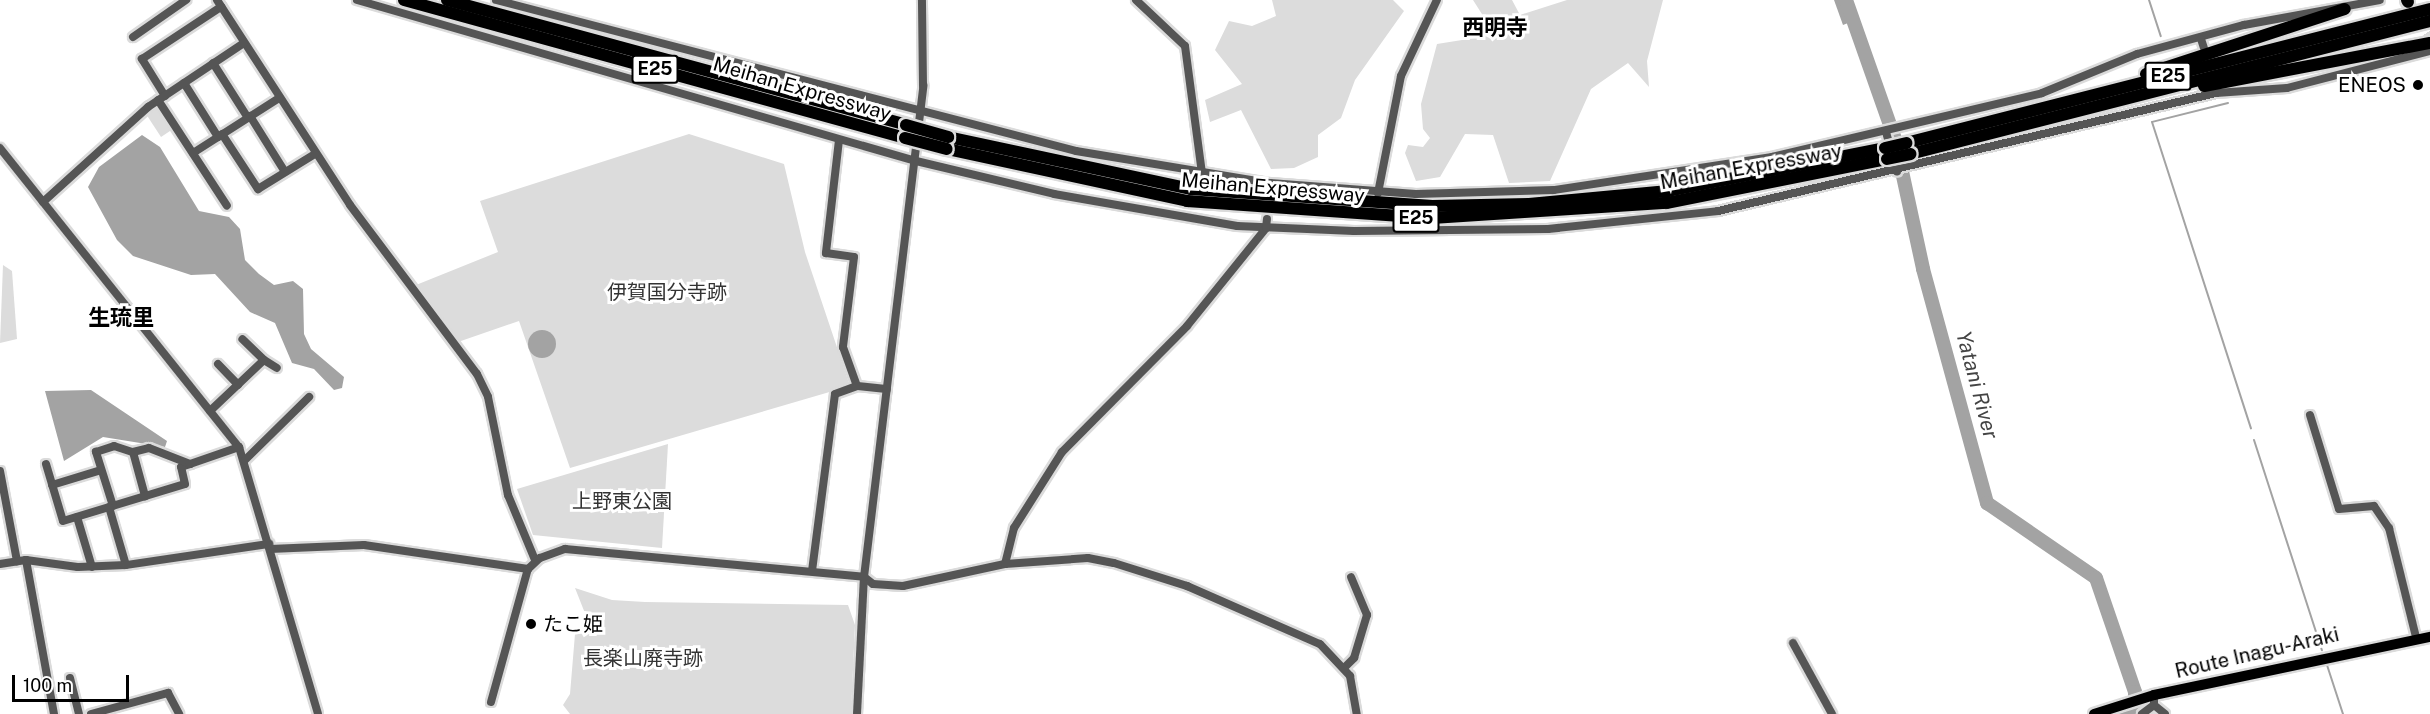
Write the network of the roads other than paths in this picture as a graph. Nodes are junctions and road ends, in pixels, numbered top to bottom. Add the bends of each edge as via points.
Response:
1 (186, 0) edge
2 (357, 0) edge
3 (404, 0) edge
4 (447, 0) edge
5 (496, 0) edge
6 (922, 0) edge
7 (1136, 0) edge
8 (1437, 0) edge
9 (2380, 0) edge
10 (219, 4) edge
11 (2344, 9) junction
12 (2430, 9) edge
13 (2430, 21) edge
14 (133, 37) dead end
15 (2201, 39) junction
16 (244, 43) junction
17 (2430, 43) edge
18 (2204, 48) dead end
19 (2430, 51) edge
20 (213, 63) junction
21 (184, 83) junction
22 (161, 98) junction
23 (279, 98) junction
24 (2074, 99) junction
25 (921, 110) junction
26 (249, 117) junction
27 (2047, 119) junction
28 (905, 132) junction
29 (1886, 132) junction
30 (220, 136) junction
31 (839, 140) junction
32 (0, 148) edge
33 (1908, 148) junction
34 (194, 153) junction
35 (315, 154) junction
36 (916, 162) junction
37 (1902, 170) junction
38 (285, 172) junction
39 (1202, 174) junction
40 (1378, 193) junction
41 (43, 202) junction
42 (227, 206) dead end
43 (1266, 224) junction
44 (242, 339) dead end
45 (264, 360) junction
46 (218, 364) dead end
47 (277, 368) dead end
48 (238, 385) junction
49 (857, 386) junction
50 (887, 389) junction
51 (309, 397) dead end
52 (210, 411) junction
53 (2310, 415) dead end
54 (239, 447) junction
55 (133, 452) junction
56 (245, 460) junction
57 (46, 464) dead end
58 (190, 464) junction
59 (101, 470) junction
60 (0, 471) edge
61 (51, 485) junction
62 (145, 496) junction
63 (111, 506) junction
64 (77, 517) junction
65 (270, 547) junction
66 (22, 560) junction
67 (535, 560) junction
68 (0, 564) edge
69 (1005, 564) junction
70 (126, 565) junction
71 (92, 567) junction
72 (528, 568) junction
73 (812, 571) junction
74 (864, 577) junction
75 (1351, 577) dead end
76 (2416, 637) junction
77 (2430, 637) edge
78 (1793, 643) dead end
79 (1345, 667) junction
80 (70, 678) dead end
81 (2154, 700) junction
82 (491, 702) dead end
83 (54, 714) edge
84 (79, 714) edge
85 (92, 714) edge
86 (180, 714) edge
87 (318, 714) edge
88 (857, 714) edge
89 (1357, 714) edge
90 (1833, 714) edge
91 (2094, 714) edge
92 (2142, 714) edge
93 (2164, 714) edge

1 - 14 street
2 - 31 street
3 - 28 highway, Meihan Expressway / E25
4 - 28 highway, Meihan Expressway / E25
5 - 25 street
6 - 25 street
7 - 39 street via 1185,46
8 - 40 street via 1401,76
9 - 11 street
10 - 16 street
10 - 22 street via 142,60
11 - 15 street via 2323,7
11 - 24 highway
12 - 24 highway, Meihan Expressway / E25
13 - 27 highway, Meihan Expressway / E25
15 - 18 street
15 - 29 street via 2137,54 2042,93
16 - 20 street
16 - 23 street
17 - 27 highway
19 - 37 street via 2287,88 2216,93
20 - 21 street
20 - 26 street
21 - 22 street
21 - 30 street
22 - 34 street
22 - 41 street
23 - 26 street
23 - 35 street
24 - 33 highway, Meihan Expressway / E25
25 - 36 street
25 - 39 street via 1076,151
26 - 30 street
26 - 38 street
27 - 33 highway, Meihan Expressway / E25
28 - 33 highway, Meihan Expressway / E25, bridge via 1187,201 1432,218 1576,213 1667,203
29 - 37 street
29 - 40 street via 1772,157 1584,186 1500,194
30 - 34 street
30 - 38 street via 258,189
31 - 36 street
31 - 49 street via 826,253 854,256 843,348
32 - 41 street
34 - 42 street
35 - 38 street
35 - 67 street via 477,374 489,397 508,495
36 - 43 street via 1119,209
36 - 50 street
37 - 43 street via 1718,211 1548,229
39 - 40 street via 1270,187
41 - 52 street
43 - 69 street via 1187,326 1062,452 1014,528
44 - 45 street
45 - 47 street
45 - 48 street
46 - 48 street
48 - 52 street
49 - 50 street
49 - 73 street via 835,394
50 - 74 street
51 - 56 street
52 - 54 street
53 - 76 street via 2339,509 2374,506 2389,528
54 - 56 street
54 - 58 street
55 - 58 street via 149,448
55 - 59 street via 114,446 96,452
55 - 62 street
56 - 65 street
57 - 61 street
58 - 62 street via 181,467 185,484
59 - 61 street
59 - 63 street
60 - 66 street
61 - 64 street via 63,521
62 - 63 street
63 - 64 street
63 - 70 street
64 - 71 street
65 - 70 street
65 - 72 street via 364,545
65 - 87 street
66 - 68 street
66 - 71 street
66 - 83 street
67 - 72 street
67 - 73 street via 565,549
69 - 74 street via 903,586 873,584
69 - 79 street via 1088,558 1114,563 1187,586 1320,644
70 - 71 street
72 - 82 street
73 - 74 street
74 - 88 street
75 - 79 street via 1366,615 1354,658
76 - 77 main road, Route Inagu-Araki
76 - 81 main road, Route Inagu-Araki
78 - 90 street
79 - 89 street
80 - 84 street
81 - 91 main road, Route Inagu-Araki via 2136,700
81 - 92 street
81 - 93 street
85 - 86 street via 168,693

